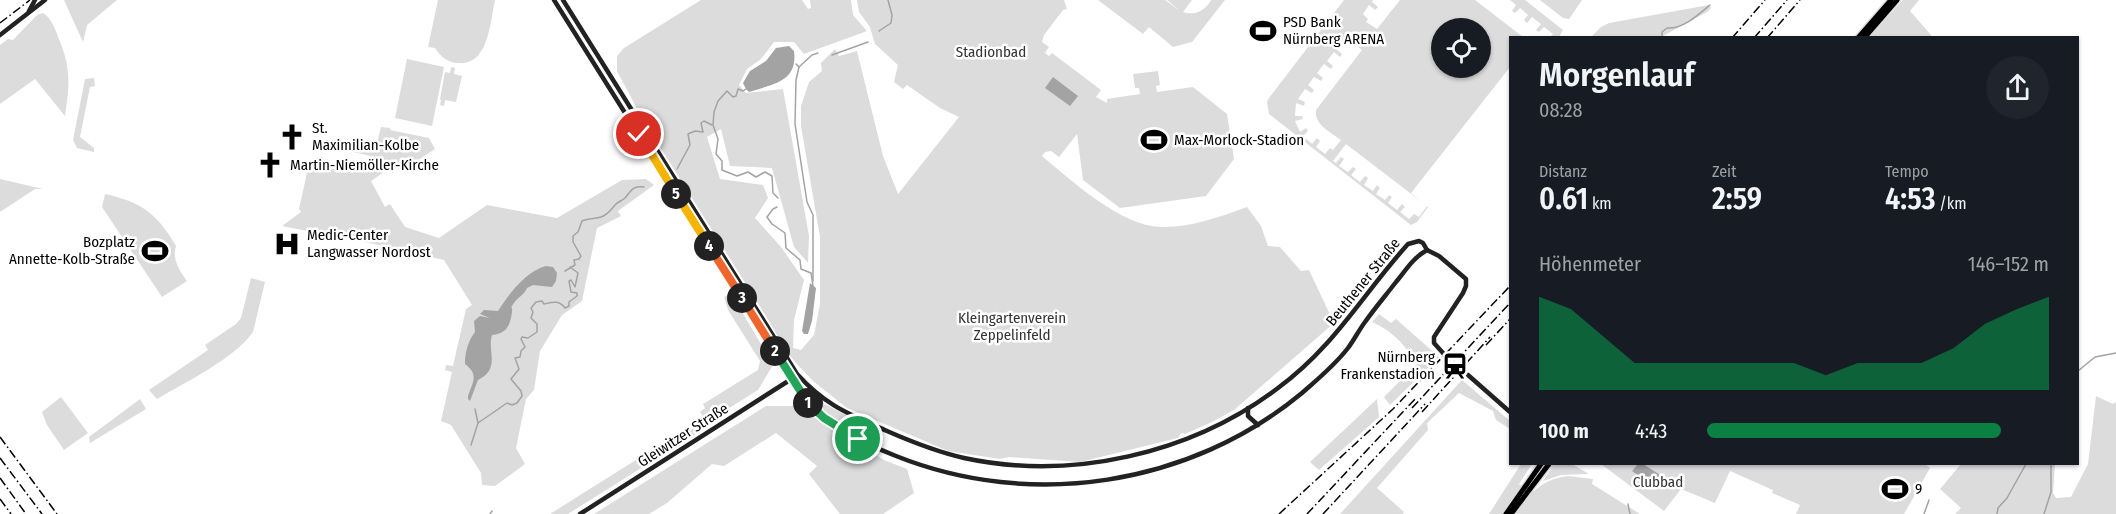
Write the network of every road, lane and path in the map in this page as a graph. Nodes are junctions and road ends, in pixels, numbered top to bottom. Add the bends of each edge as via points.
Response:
1 (34, 0) edge
2 (45, 0) edge
3 (554, 0) edge
4 (563, 0) edge
5 (1891, 0) edge
6 (1896, 0) edge
7 (28, 13) junction
8 (0, 35) edge
9 (1860, 36) edge
10 (1866, 36) edge
11 (658, 151) junction
12 (650, 152) junction
13 (1427, 250) junction
14 (1443, 353) tunnel mouth
15 (797, 374) junction
16 (1468, 375) tunnel mouth
17 (792, 379) junction
18 (1248, 408) junction
19 (1509, 410) edge
20 (1258, 425) junction
21 (1540, 465) edge
22 (1548, 465) edge
23 (580, 514) edge
24 (1508, 514) edge

1 - 7 main road
2 - 7 main road
3 - 12 main road, Beuthener Straße
4 - 11 main road, Beuthener Straße
5 - 9 main road
6 - 10 main road
7 - 8 main road
11 - 12 main road
11 - 15 main road, Beuthener Straße
12 - 17 main road, Beuthener Straße
13 - 14 main road via 1466,279 1463,293 1433,339
13 - 18 main road, Beuthener Straße via 1419,241 1410,242 1314,358
13 - 20 main road, Beuthener Straße via 1414,259 1334,363 1301,394
15 - 17 main road, Gleiwitzer Straße
15 - 18 main road, Beuthener Straße via 851,416 938,451 1008,464 1081,464 1132,455 1191,436
16 - 19 main road
17 - 20 main road, Beuthener Straße via 824,418 878,449 949,474 1011,484 1076,484 1140,474 1200,454
17 - 23 main road, Gleiwitzer Straße
18 - 20 main road via 1248,416
21 - 24 main road
22 - 24 main road

